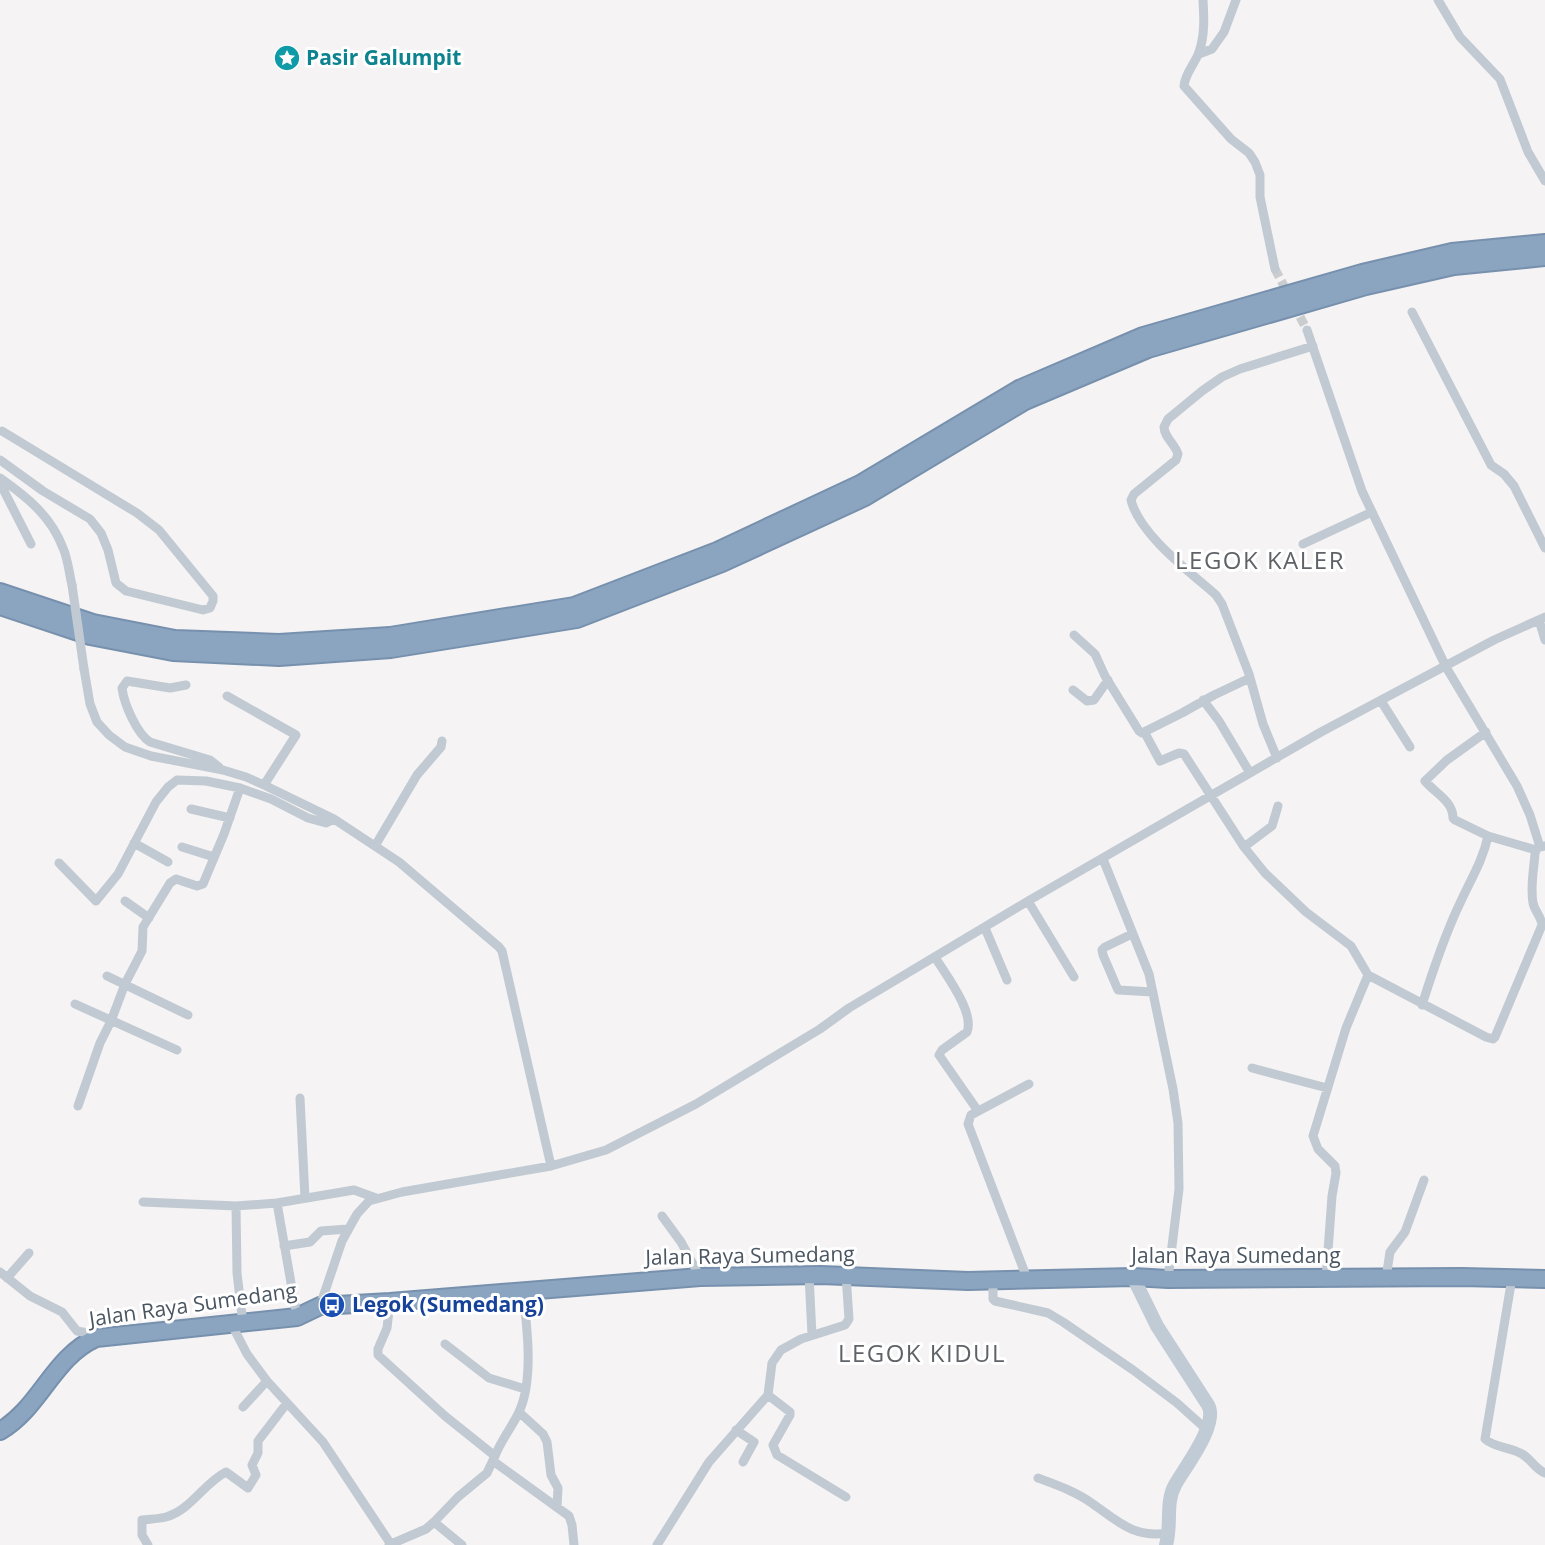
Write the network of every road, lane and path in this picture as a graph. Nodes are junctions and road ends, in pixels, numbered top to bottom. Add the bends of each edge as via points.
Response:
1 (1203, 0) edge
2 (1236, 0) edge
3 (1438, 0) edge
4 (1199, 54) junction
5 (1545, 181) edge
6 (1545, 243) edge
7 (1545, 257) edge
8 (1275, 270) tunnel mouth
9 (1412, 312) dead end
10 (1307, 330) tunnel mouth
11 (1312, 346) junction
12 (2, 431) dead end
13 (0, 460) edge
14 (0, 478) edge
15 (0, 483) edge
16 (1372, 512) junction
17 (31, 544) dead end
18 (1303, 544) dead end
19 (1545, 548) edge
20 (0, 592) edge
21 (0, 606) edge
22 (1542, 618) edge
23 (1074, 635) dead end
24 (1545, 640) edge
25 (1446, 667) junction
26 (1250, 678) junction
27 (1108, 680) junction
28 (186, 685) dead end
29 (1073, 690) dead end
30 (227, 696) dead end
31 (1203, 700) junction
32 (1381, 701) junction
33 (1485, 732) junction
34 (1145, 733) junction
35 (442, 741) dead end
36 (1410, 747) dead end
37 (1277, 758) junction
38 (223, 770) junction
39 (1250, 773) junction
40 (264, 785) junction
41 (240, 788) junction
42 (1210, 796) junction
43 (1278, 806) dead end
44 (191, 809) dead end
45 (230, 818) junction
46 (334, 819) junction
47 (1488, 836) junction
48 (134, 843) junction
49 (375, 846) junction
50 (182, 847) dead end
51 (1244, 847) junction
52 (1540, 848) edge
53 (214, 857) junction
54 (1103, 859) junction
55 (168, 862) dead end
56 (59, 863) dead end
57 (125, 901) dead end
58 (1028, 901) junction
59 (1543, 916) edge
60 (149, 918) junction
61 (985, 928) junction
62 (1132, 934) junction
63 (935, 957) junction
64 (1368, 975) junction
65 (107, 976) dead end
66 (1074, 977) dead end
67 (1007, 980) dead end
68 (125, 984) junction
69 (1153, 992) junction
70 (75, 1004) dead end
71 (1422, 1005) junction
72 (188, 1015) dead end
73 (111, 1021) junction
74 (177, 1050) dead end
75 (1252, 1068) dead end
76 (1029, 1084) dead end
77 (1327, 1088) junction
78 (300, 1098) dead end
79 (78, 1106) dead end
80 (978, 1111) junction
81 (551, 1166) junction
82 (1424, 1180) dead end
83 (305, 1198) junction
84 (376, 1198) junction
85 (143, 1202) dead end
86 (277, 1203) junction
87 (236, 1206) junction
88 (662, 1216) dead end
89 (348, 1229) junction
90 (284, 1246) junction
91 (29, 1253) dead end
92 (4, 1275) edge
93 (809, 1275) junction
94 (846, 1275) junction
95 (700, 1277) junction
96 (1133, 1277) junction
97 (1386, 1278) junction
98 (1512, 1278) junction
99 (1168, 1279) junction
100 (1326, 1279) junction
101 (1545, 1279) edge
102 (993, 1281) junction
103 (1028, 1281) junction
104 (523, 1292) junction
105 (390, 1302) junction
106 (320, 1306) junction
107 (297, 1317) junction
108 (238, 1324) junction
109 (812, 1335) junction
110 (107, 1336) junction
111 (445, 1344) dead end
112 (267, 1381) junction
113 (525, 1389) junction
114 (768, 1395) junction
115 (287, 1403) junction
116 (243, 1407) dead end
117 (519, 1412) junction
118 (1206, 1429) junction
119 (736, 1430) junction
120 (0, 1431) edge
121 (494, 1459) junction
122 (743, 1462) dead end
123 (1545, 1473) edge
124 (1038, 1478) dead end
125 (846, 1497) dead end
126 (557, 1507) junction
127 (434, 1522) junction
128 (1168, 1539) edge
129 (389, 1544) edge
130 (148, 1545) edge
131 (462, 1545) edge
132 (574, 1545) edge
133 (657, 1545) edge

1 - 4 street
2 - 4 street via 1224,32 1212,49
3 - 5 street via 1460,37 1500,79 1528,152
4 - 8 street via 1184,86 1255,162
6 - 20 highway via 1452,252 1362,273 1143,336 1019,389 860,484 717,551 574,606 390,636 279,643 175,639 93,623
7 - 21 highway via 1454,266 1366,286 1148,349 1025,401 865,497 722,563 577,619 391,650 279,657 173,652 90,636
9 - 19 street via 1491,465 1514,486
10 - 11 street
11 - 16 street
11 - 26 street via 1240,369 1202,391 1164,427 1178,454 1176,460 1131,500 1156,541 1216,595
12 - 13 street via 159,530 213,596 210,608 203,610 126,591 116,583 108,550 90,519
14 - 38 street, bridge via 40,510 64,549 90,704 97,722 125,747
15 - 17 street
16 - 18 street
16 - 25 street
22 - 24 street
22 - 25 street
23 - 27 street via 1095,654
25 - 32 street
25 - 33 street
26 - 31 street
26 - 37 street
27 - 29 street via 1094,700 1087,700
27 - 34 street via 1139,730
28 - 38 street via 170,688 127,681 122,688 143,738 210,760
30 - 40 street via 297,735
31 - 34 street
31 - 39 street
32 - 36 street
32 - 37 street
33 - 47 street via 1425,782 1448,803 1455,820
33 - 52 street via 1517,786
34 - 42 street via 1160,761 1184,754
35 - 49 street
37 - 39 street
38 - 40 street
39 - 42 street
40 - 46 street
41 - 45 street
41 - 46 street via 308,818 326,823
41 - 48 street via 177,780 156,802
42 - 51 street
42 - 54 street
43 - 51 street via 1272,826
44 - 45 street
45 - 53 street
46 - 49 street
47 - 52 street
47 - 71 street
48 - 55 street
48 - 56 street via 118,874 96,901
49 - 81 street via 502,951
50 - 53 street
51 - 64 street via 1306,912 1351,946
52 - 59 street via 1532,897 1534,908
53 - 60 street via 203,884 197,886 176,879
54 - 58 street
54 - 62 street
57 - 60 street
58 - 61 street
58 - 66 street
59 - 71 street via 1496,1037 1486,1037
60 - 68 street via 143,927 142,951
61 - 63 street
61 - 67 street
62 - 69 street
62 - 69 street via 1105,947 1102,955 1118,990
63 - 80 street via 956,990 969,1022 967,1032 939,1055
63 - 81 street via 696,1104 606,1150
64 - 71 street
64 - 77 street
65 - 68 street
68 - 72 street
68 - 73 street
69 - 99 street via 1178,1123 1179,1189
70 - 73 street
73 - 74 street
73 - 79 street
75 - 77 street
76 - 80 street
77 - 100 street via 1313,1136 1336,1173
78 - 83 street
80 - 103 street via 968,1124
81 - 84 street
82 - 97 street via 1405,1232 1390,1252
83 - 84 street via 354,1190
83 - 86 street
84 - 89 street via 362,1207
85 - 87 street
86 - 87 street
86 - 90 street
87 - 108 street
88 - 95 street
89 - 90 street via 321,1231 310,1242
89 - 106 street
90 - 107 street
91 - 92 street
92 - 110 street via 30,1296 62,1312 77,1331
93 - 94 highway, Jalan Raya Sumedang
93 - 95 highway, Jalan Raya Sumedang
93 - 109 street
94 - 102 highway, Jalan Raya Sumedang
94 - 109 street via 848,1323
95 - 104 highway, Jalan Raya Sumedang
96 - 99 highway, Jalan Raya Sumedang
96 - 103 highway, Jalan Raya Sumedang
96 - 118 street via 1157,1326 1211,1409
97 - 98 highway, Jalan Raya Sumedang
97 - 100 highway, Jalan Raya Sumedang
98 - 101 highway, Jalan Raya Sumedang
98 - 123 street via 1485,1439 1522,1454
99 - 100 highway, Jalan Raya Sumedang
102 - 103 highway, Jalan Raya Sumedang
102 - 118 street via 993,1300 1048,1313 1063,1322 1133,1370
104 - 105 highway, Jalan Raya Sumedang
104 - 113 street via 528,1368
105 - 106 highway, Jalan Raya Sumedang
105 - 121 street via 378,1355
106 - 107 highway, Jalan Raya Sumedang
107 - 108 highway, Jalan Raya Sumedang
108 - 110 highway, Jalan Raya Sumedang
108 - 112 street via 247,1354
109 - 114 street via 789,1344 775,1356
110 - 120 highway, Jalan Raya Sumedang via 78,1348 21,1415
111 - 113 street via 489,1378
112 - 115 street
112 - 116 street
113 - 117 street
114 - 119 street
114 - 125 street via 790,1413 773,1445 777,1455
115 - 129 street via 323,1442
115 - 130 street via 258,1441 252,1465 256,1475 248,1488 226,1472 218,1476 191,1502 167,1517 142,1520 142,1535
117 - 121 street
117 - 126 street via 548,1442 551,1475 558,1488
118 - 128 street via 1171,1493
119 - 122 street via 754,1442
119 - 133 street via 702,1471
121 - 126 street
121 - 127 street via 487,1473
124 - 128 street via 1078,1495 1131,1530
126 - 132 street via 571,1520
127 - 129 street
127 - 131 street

